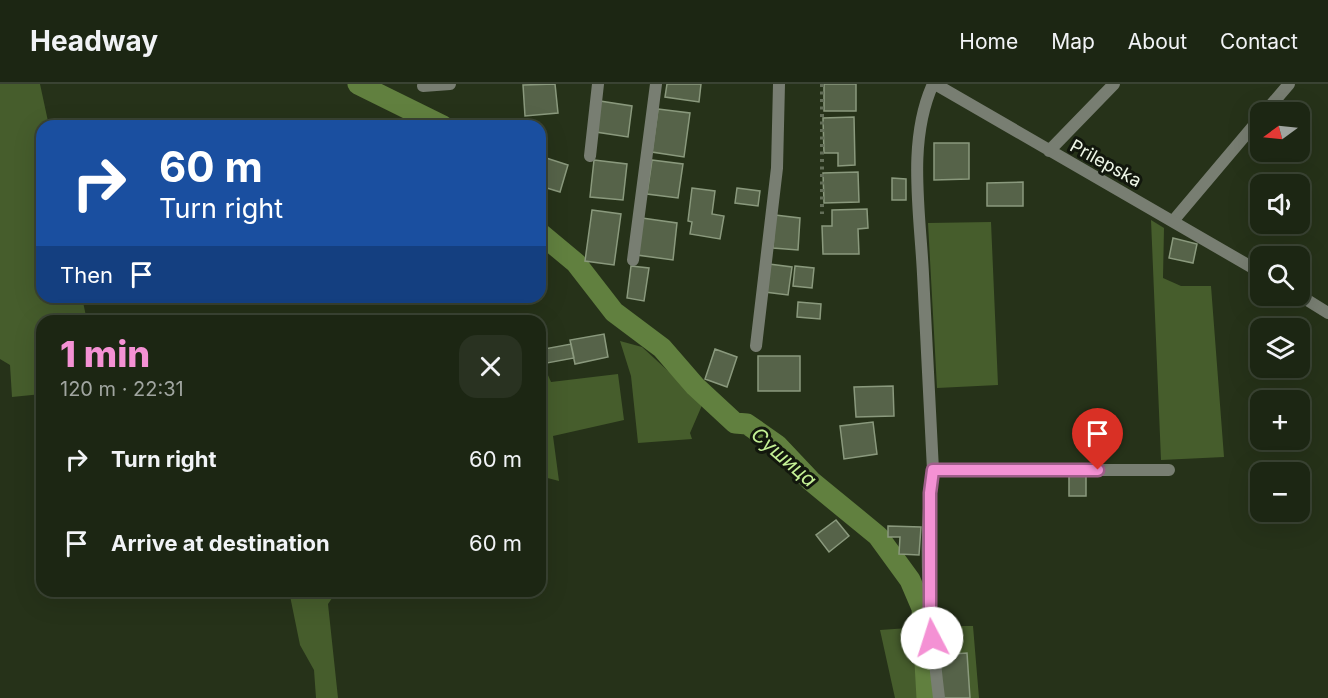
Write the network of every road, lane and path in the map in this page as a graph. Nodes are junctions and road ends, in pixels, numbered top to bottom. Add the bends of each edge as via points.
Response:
1 (450, 84) edge
2 (598, 84) edge
3 (656, 84) edge
4 (779, 84) edge
5 (822, 84) edge
6 (934, 84) edge
7 (1114, 84) edge
8 (1289, 84) edge
9 (423, 86) dead end
10 (1274, 102) edge
11 (1250, 130) edge
12 (1048, 150) junction
13 (590, 156) dead end
14 (822, 214) dead end
15 (1173, 221) junction
16 (633, 260) dead end
17 (1250, 266) edge
18 (1310, 302) edge
19 (1328, 313) edge
20 (756, 346) dead end
21 (933, 470) junction
22 (1169, 470) dead end
23 (939, 698) edge

1 - 9 street
2 - 13 street
3 - 16 street
4 - 20 street via 777,168
5 - 14 path
6 - 12 street, Prilepska
6 - 21 street via 920,124 919,183
7 - 12 street
8 - 10 street
11 - 15 street
12 - 15 street, Prilepska
15 - 17 street, Prilepska
18 - 19 street
21 - 22 street
21 - 23 street via 930,618

